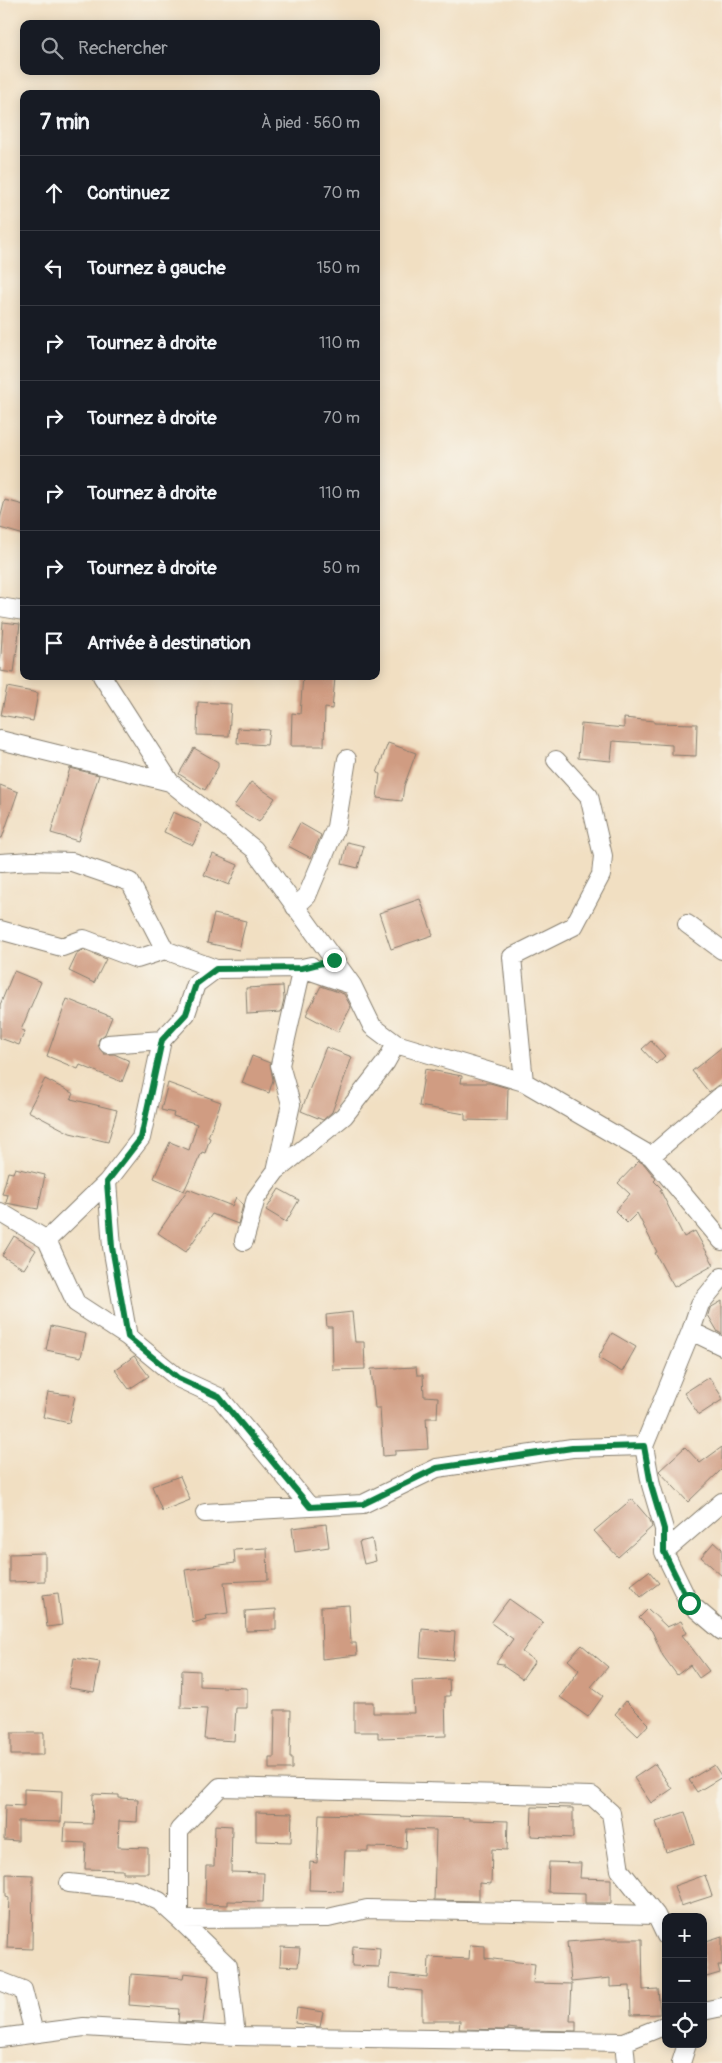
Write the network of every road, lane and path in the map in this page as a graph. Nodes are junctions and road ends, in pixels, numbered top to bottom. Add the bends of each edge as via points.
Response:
1 (0, 607) edge
2 (20, 610) edge
3 (105, 680) edge
4 (0, 740) edge
5 (347, 759) dead end
6 (556, 760) dead end
7 (170, 782) junction
8 (0, 863) edge
9 (296, 906) junction
10 (687, 924) dead end
11 (0, 930) edge
12 (165, 950) junction
13 (722, 950) edge
14 (334, 960) junction
15 (302, 968) junction
16 (216, 969) junction
17 (352, 985) junction
18 (162, 1040) junction
19 (108, 1044) dead end
20 (396, 1044) junction
21 (524, 1082) junction
22 (722, 1095) edge
23 (650, 1156) junction
24 (276, 1171) junction
25 (107, 1182) junction
26 (0, 1212) edge
27 (47, 1240) junction
28 (722, 1241) edge
29 (244, 1242) dead end
30 (722, 1277) edge
31 (691, 1332) junction
32 (128, 1337) junction
33 (722, 1346) edge
34 (644, 1446) junction
35 (722, 1502) edge
36 (310, 1507) junction
37 (205, 1513) dead end
38 (664, 1552) junction
39 (722, 1631) edge
40 (69, 1883) dead end
41 (656, 1915) junction
42 (179, 1918) junction
43 (662, 1928) edge
44 (0, 1981) edge
45 (722, 2007) edge
46 (707, 2010) edge
47 (662, 2027) edge
48 (34, 2033) junction
49 (236, 2036) junction
50 (0, 2038) edge
51 (624, 2042) junction
52 (687, 2048) edge
53 (626, 2063) edge
54 (681, 2063) edge

1 - 2 street
3 - 7 street
4 - 7 street
5 - 9 street via 336,827 307,896
6 - 21 street via 589,796 603,856 601,875 574,926 512,957
7 - 9 street via 254,849
8 - 12 street via 72,862 130,882
9 - 14 street
10 - 13 street
11 - 12 street via 62,946 84,939 137,959
12 - 16 street
14 - 15 street
14 - 17 street
15 - 16 street
15 - 17 street
15 - 24 street via 280,1065 291,1104
16 - 18 street via 196,984 186,1014
17 - 20 street via 372,1026
18 - 19 street
18 - 25 street via 141,1138
20 - 21 street
20 - 24 street via 344,1116
21 - 23 street
22 - 23 street
23 - 28 street
24 - 29 street via 256,1198
25 - 27 street
25 - 32 street via 112,1247
26 - 27 street
27 - 32 street via 76,1304
30 - 31 street via 700,1304
31 - 33 street
31 - 34 street
32 - 36 street via 178,1378 219,1397
34 - 36 street via 572,1448 437,1468 363,1504
34 - 38 street via 664,1529
35 - 38 street
36 - 37 street
38 - 39 street via 689,1603
40 - 42 street via 134,1890 159,1901
41 - 42 street via 367,1909 328,1918
41 - 42 street via 620,1870 611,1813 592,1796 220,1787 179,1830
41 - 43 street
42 - 49 street via 228,1966
44 - 48 street via 23,1990
45 - 46 street
47 - 51 street
48 - 49 street via 84,2027
48 - 50 street
49 - 51 street
51 - 53 street
52 - 54 street

